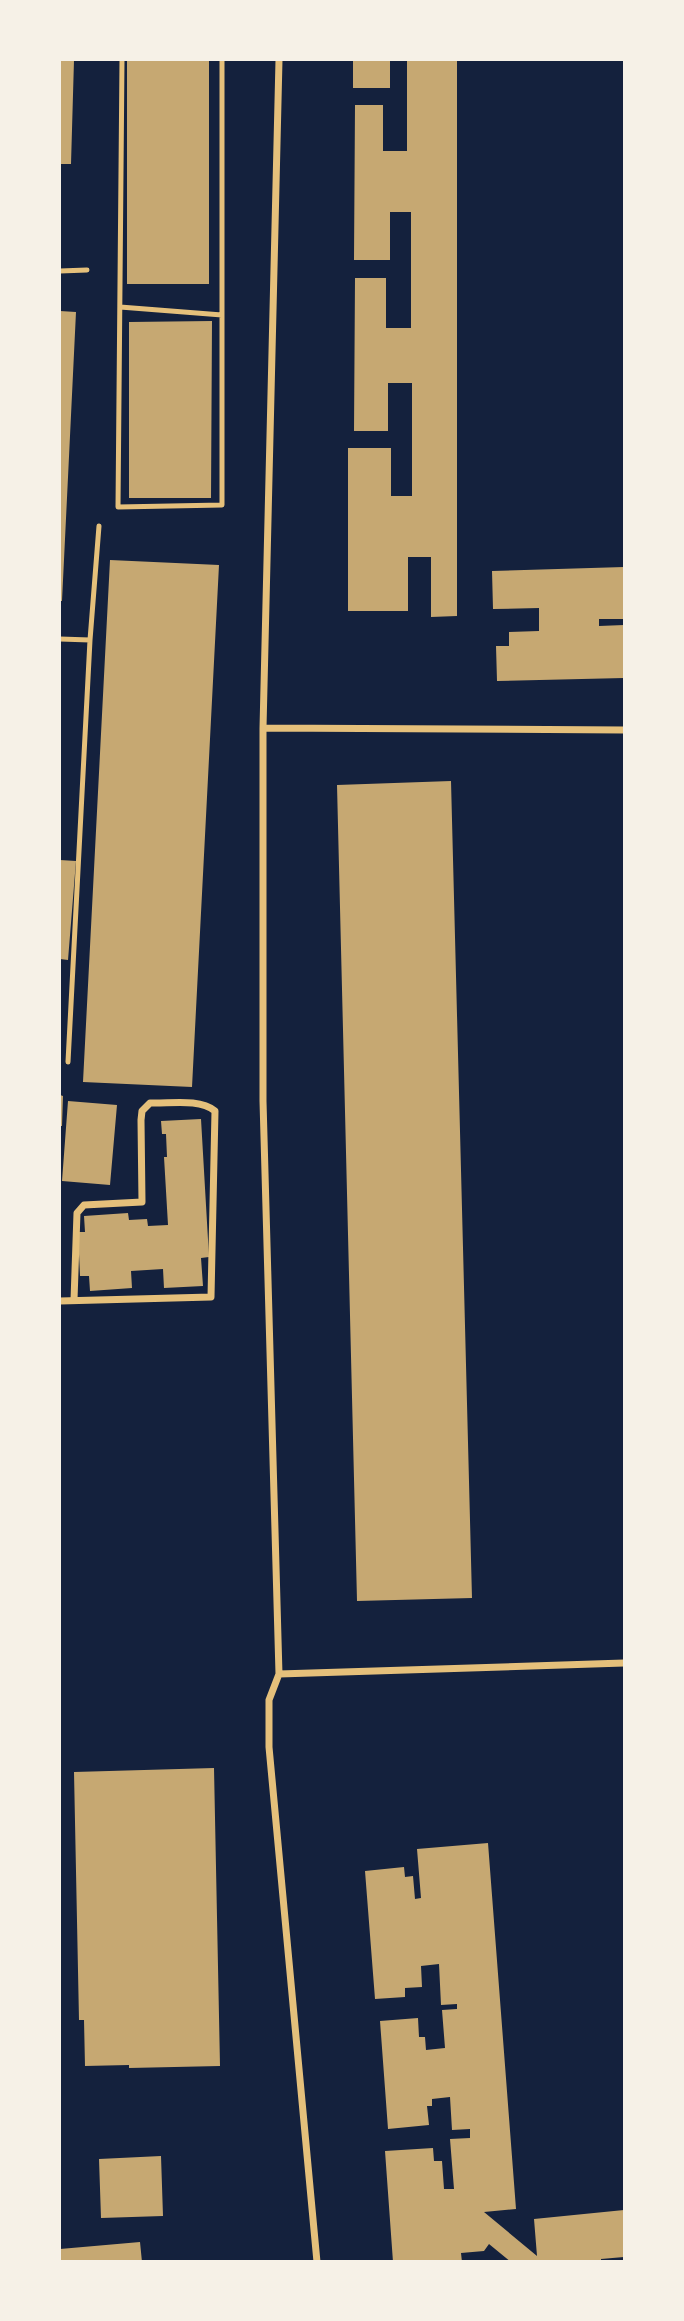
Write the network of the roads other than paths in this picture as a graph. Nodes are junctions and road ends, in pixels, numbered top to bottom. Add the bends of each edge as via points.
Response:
1 (121, 60) edge
2 (222, 60) edge
3 (279, 60) edge
4 (87, 270) dead end
5 (60, 271) edge
6 (120, 307) junction
7 (222, 315) junction
8 (99, 526) dead end
9 (60, 639) edge
10 (90, 640) junction
11 (263, 728) junction
12 (625, 730) edge
13 (68, 1062) dead end
14 (74, 1300) junction
15 (60, 1301) edge
16 (625, 1663) edge
17 (279, 1674) junction
18 (317, 2262) edge

1 - 6 lane
2 - 7 lane
3 - 11 street
4 - 5 lane
6 - 7 lane
6 - 7 lane via 118,507 222,505
8 - 10 lane
9 - 10 lane
10 - 13 lane
11 - 12 street
11 - 17 street via 263,1101
14 - 14 street via 211,1297 215,1111 210,1107 150,1104 142,1111 142,1202 84,1205 77,1213
14 - 15 street
16 - 17 street
17 - 18 street via 269,1699 269,1747

